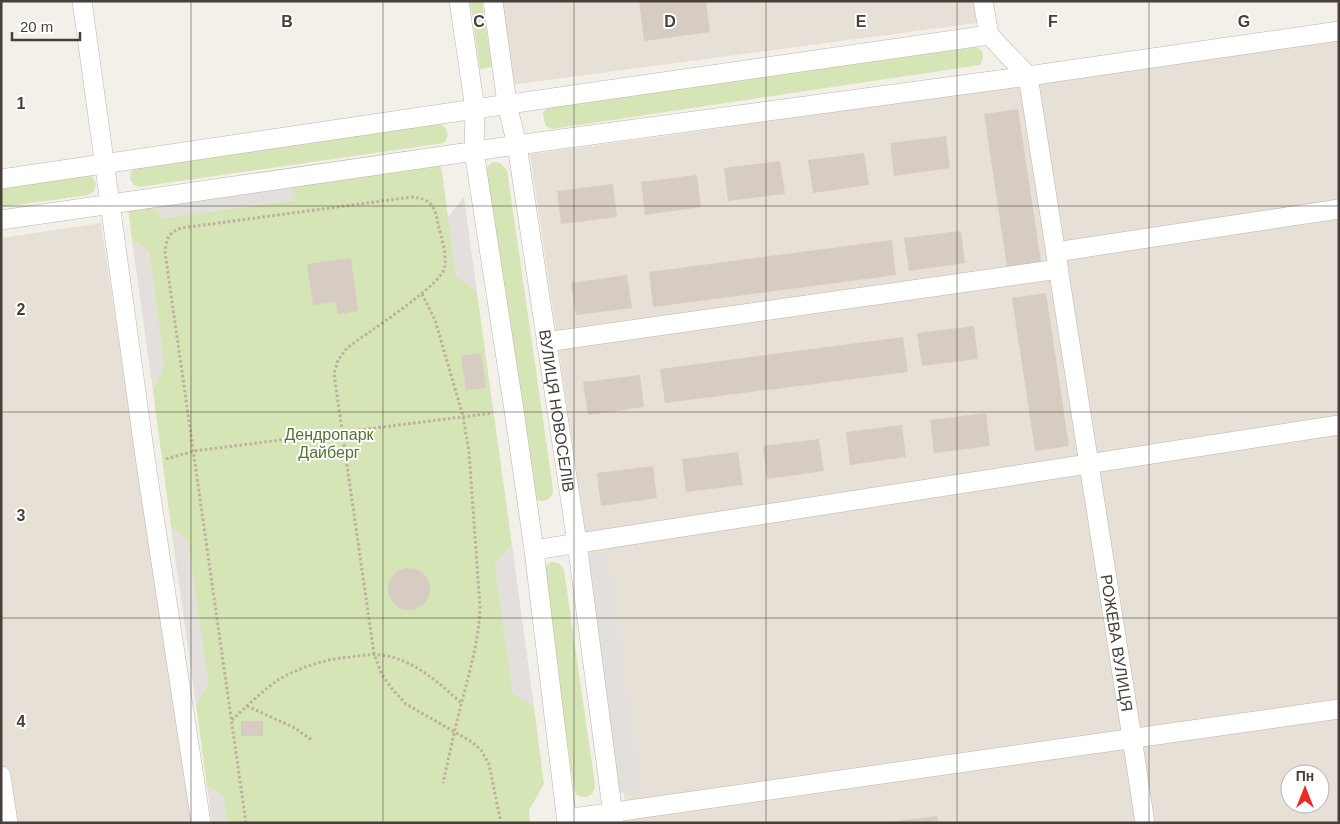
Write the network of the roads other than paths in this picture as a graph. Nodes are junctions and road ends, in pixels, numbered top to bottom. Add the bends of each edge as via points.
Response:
1 (82, 1) edge
2 (459, 1) edge
3 (493, 1) edge
4 (983, 1) edge
5 (1339, 31) edge
6 (989, 35) junction
7 (1028, 76) junction
8 (507, 104) junction
9 (475, 109) junction
10 (517, 144) junction
11 (474, 151) junction
12 (105, 164) junction
13 (1, 179) edge
14 (111, 204) junction
15 (1339, 209) edge
16 (1, 220) edge
17 (1057, 261) junction
18 (546, 342) junction
19 (1339, 425) edge
20 (1088, 464) junction
21 (577, 543) junction
22 (534, 550) junction
23 (1339, 708) edge
24 (1132, 738) junction
25 (1, 776) edge
26 (614, 818) edge
27 (567, 821) edge
28 (8, 823) edge
29 (201, 823) edge
30 (1145, 823) edge

1 - 12 street
2 - 9 street
3 - 8 street, ВУЛИЦЯ НОВОСЕЛІВ
4 - 6 street
5 - 7 street
6 - 7 street
6 - 8 street
7 - 10 street
7 - 17 street, РОЖЕВА ВУЛИЦЯ
8 - 9 street
8 - 10 street, ВУЛИЦЯ НОВОСЕЛІВ
9 - 11 street
9 - 12 street
10 - 11 street
10 - 18 street, ВУЛИЦЯ НОВОСЕЛІВ
11 - 14 street
11 - 22 street
12 - 13 street
12 - 14 street
14 - 16 street
14 - 29 street via 146,464
15 - 17 street
17 - 18 street
17 - 20 street, РОЖЕВА ВУЛИЦЯ
18 - 21 street, ВУЛИЦЯ НОВОСЕЛІВ
19 - 20 street
20 - 21 street
20 - 24 street, РОЖЕВА ВУЛИЦЯ
21 - 22 street
21 - 26 street, ВУЛИЦЯ НОВОСЕЛІВ
22 - 27 street
23 - 24 street
24 - 26 street
24 - 30 street, РОЖЕВА ВУЛИЦЯ
25 - 28 street
26 - 27 street

